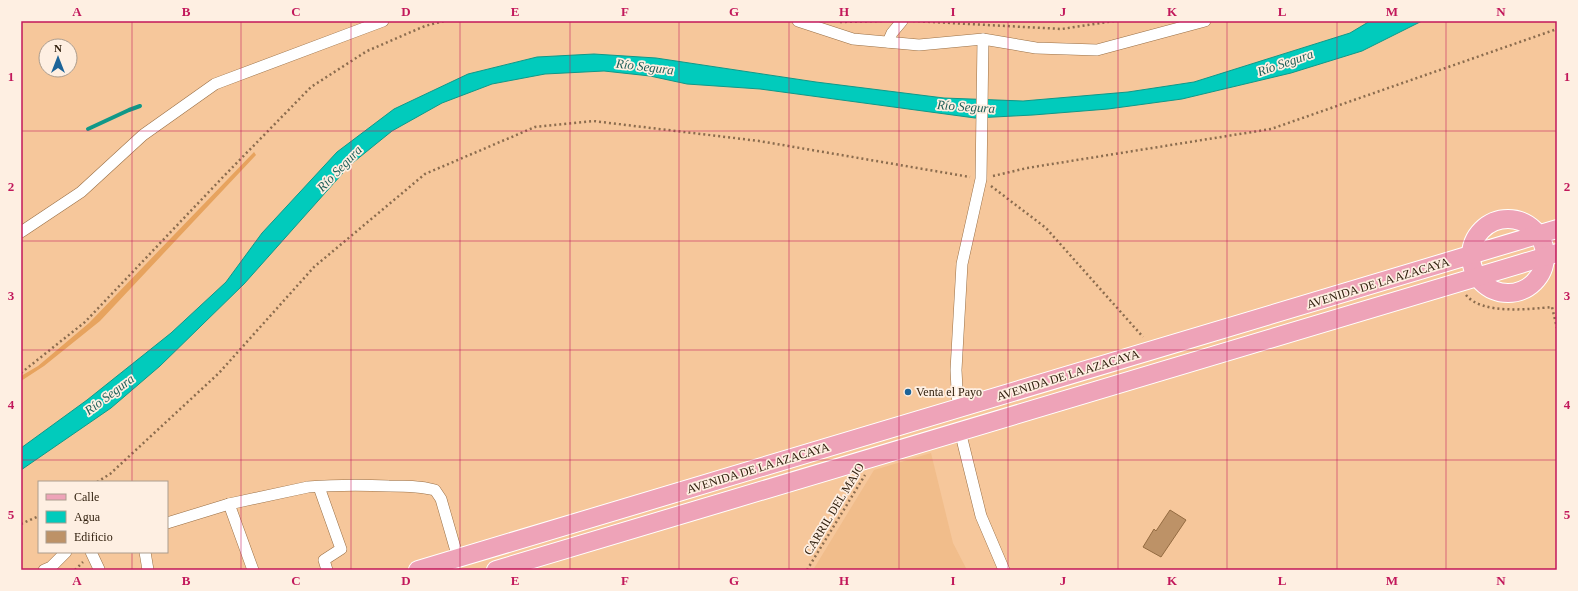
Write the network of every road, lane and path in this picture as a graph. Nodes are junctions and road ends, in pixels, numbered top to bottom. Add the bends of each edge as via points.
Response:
1 (383, 21) edge
2 (444, 21) edge
3 (798, 21) edge
4 (902, 21) edge
5 (913, 21) edge
6 (1114, 21) edge
7 (1205, 21) edge
8 (1557, 29) edge
9 (983, 39) junction
10 (888, 42) junction
11 (981, 179) junction
12 (1557, 229) edge
13 (21, 232) edge
14 (1539, 234) junction
15 (1551, 254) edge
16 (1470, 255) junction
17 (1477, 277) junction
18 (1460, 282) junction
19 (1557, 328) edge
20 (1154, 350) junction
21 (21, 373) edge
22 (958, 408) junction
23 (960, 431) junction
24 (876, 456) junction
25 (100, 481) edge
26 (319, 487) junction
27 (229, 504) junction
28 (38, 516) edge
29 (168, 523) edge
30 (21, 524) edge
31 (65, 553) edge
32 (91, 553) edge
33 (145, 553) edge
34 (458, 558) junction
35 (99, 569) dead end
36 (44, 570) edge
37 (148, 570) edge
38 (253, 570) edge
39 (327, 570) edge
40 (418, 570) edge
41 (496, 570) edge
42 (807, 570) edge
43 (1004, 570) edge

1 - 13 street via 215,84 143,136 81,192
2 - 21 path via 425,26 367,51 311,87 85,322
3 - 10 street via 853,39
4 - 10 street
5 - 6 path via 1062,29
7 - 9 street via 1097,50 1036,48
8 - 11 path via 1271,129 1027,168
9 - 10 street via 919,45
9 - 11 street
11 - 20 path via 1046,228
11 - 22 street via 962,264 956,370
11 - 25 path via 758,141 594,121 534,127 425,174 314,267 219,373
12 - 14 main road, AVENIDA DE LA AZACAYA
14 - 15 main road via 1545,249
14 - 16 main road, AVENIDA DE LA AZACAYA
14 - 16 main road via 1521,220 1497,220 1486,225 1478,233 1472,243
15 - 17 main road, AVENIDA DE LA AZACAYA
15 - 17 main road via 1536,281 1526,289 1513,293 1499,292 1487,287
16 - 17 main road
16 - 20 main road, AVENIDA DE LA AZACAYA
17 - 18 main road, AVENIDA DE LA AZACAYA
18 - 19 path via 1467,297 1476,305 1509,310 1552,307
18 - 23 main road, AVENIDA DE LA AZACAYA
20 - 22 main road, AVENIDA DE LA AZACAYA
22 - 34 main road, AVENIDA DE LA AZACAYA
23 - 24 main road, AVENIDA DE LA AZACAYA
23 - 43 street via 981,516
24 - 41 main road, AVENIDA DE LA AZACAYA
24 - 42 path, CARRIL DEL MAJO
26 - 27 street
26 - 34 street via 391,486 435,490 441,499
26 - 39 street via 341,549 324,560
27 - 29 street
27 - 38 street
28 - 30 path
31 - 36 street via 51,567
32 - 35 street
33 - 37 street
34 - 40 main road, AVENIDA DE LA AZACAYA

